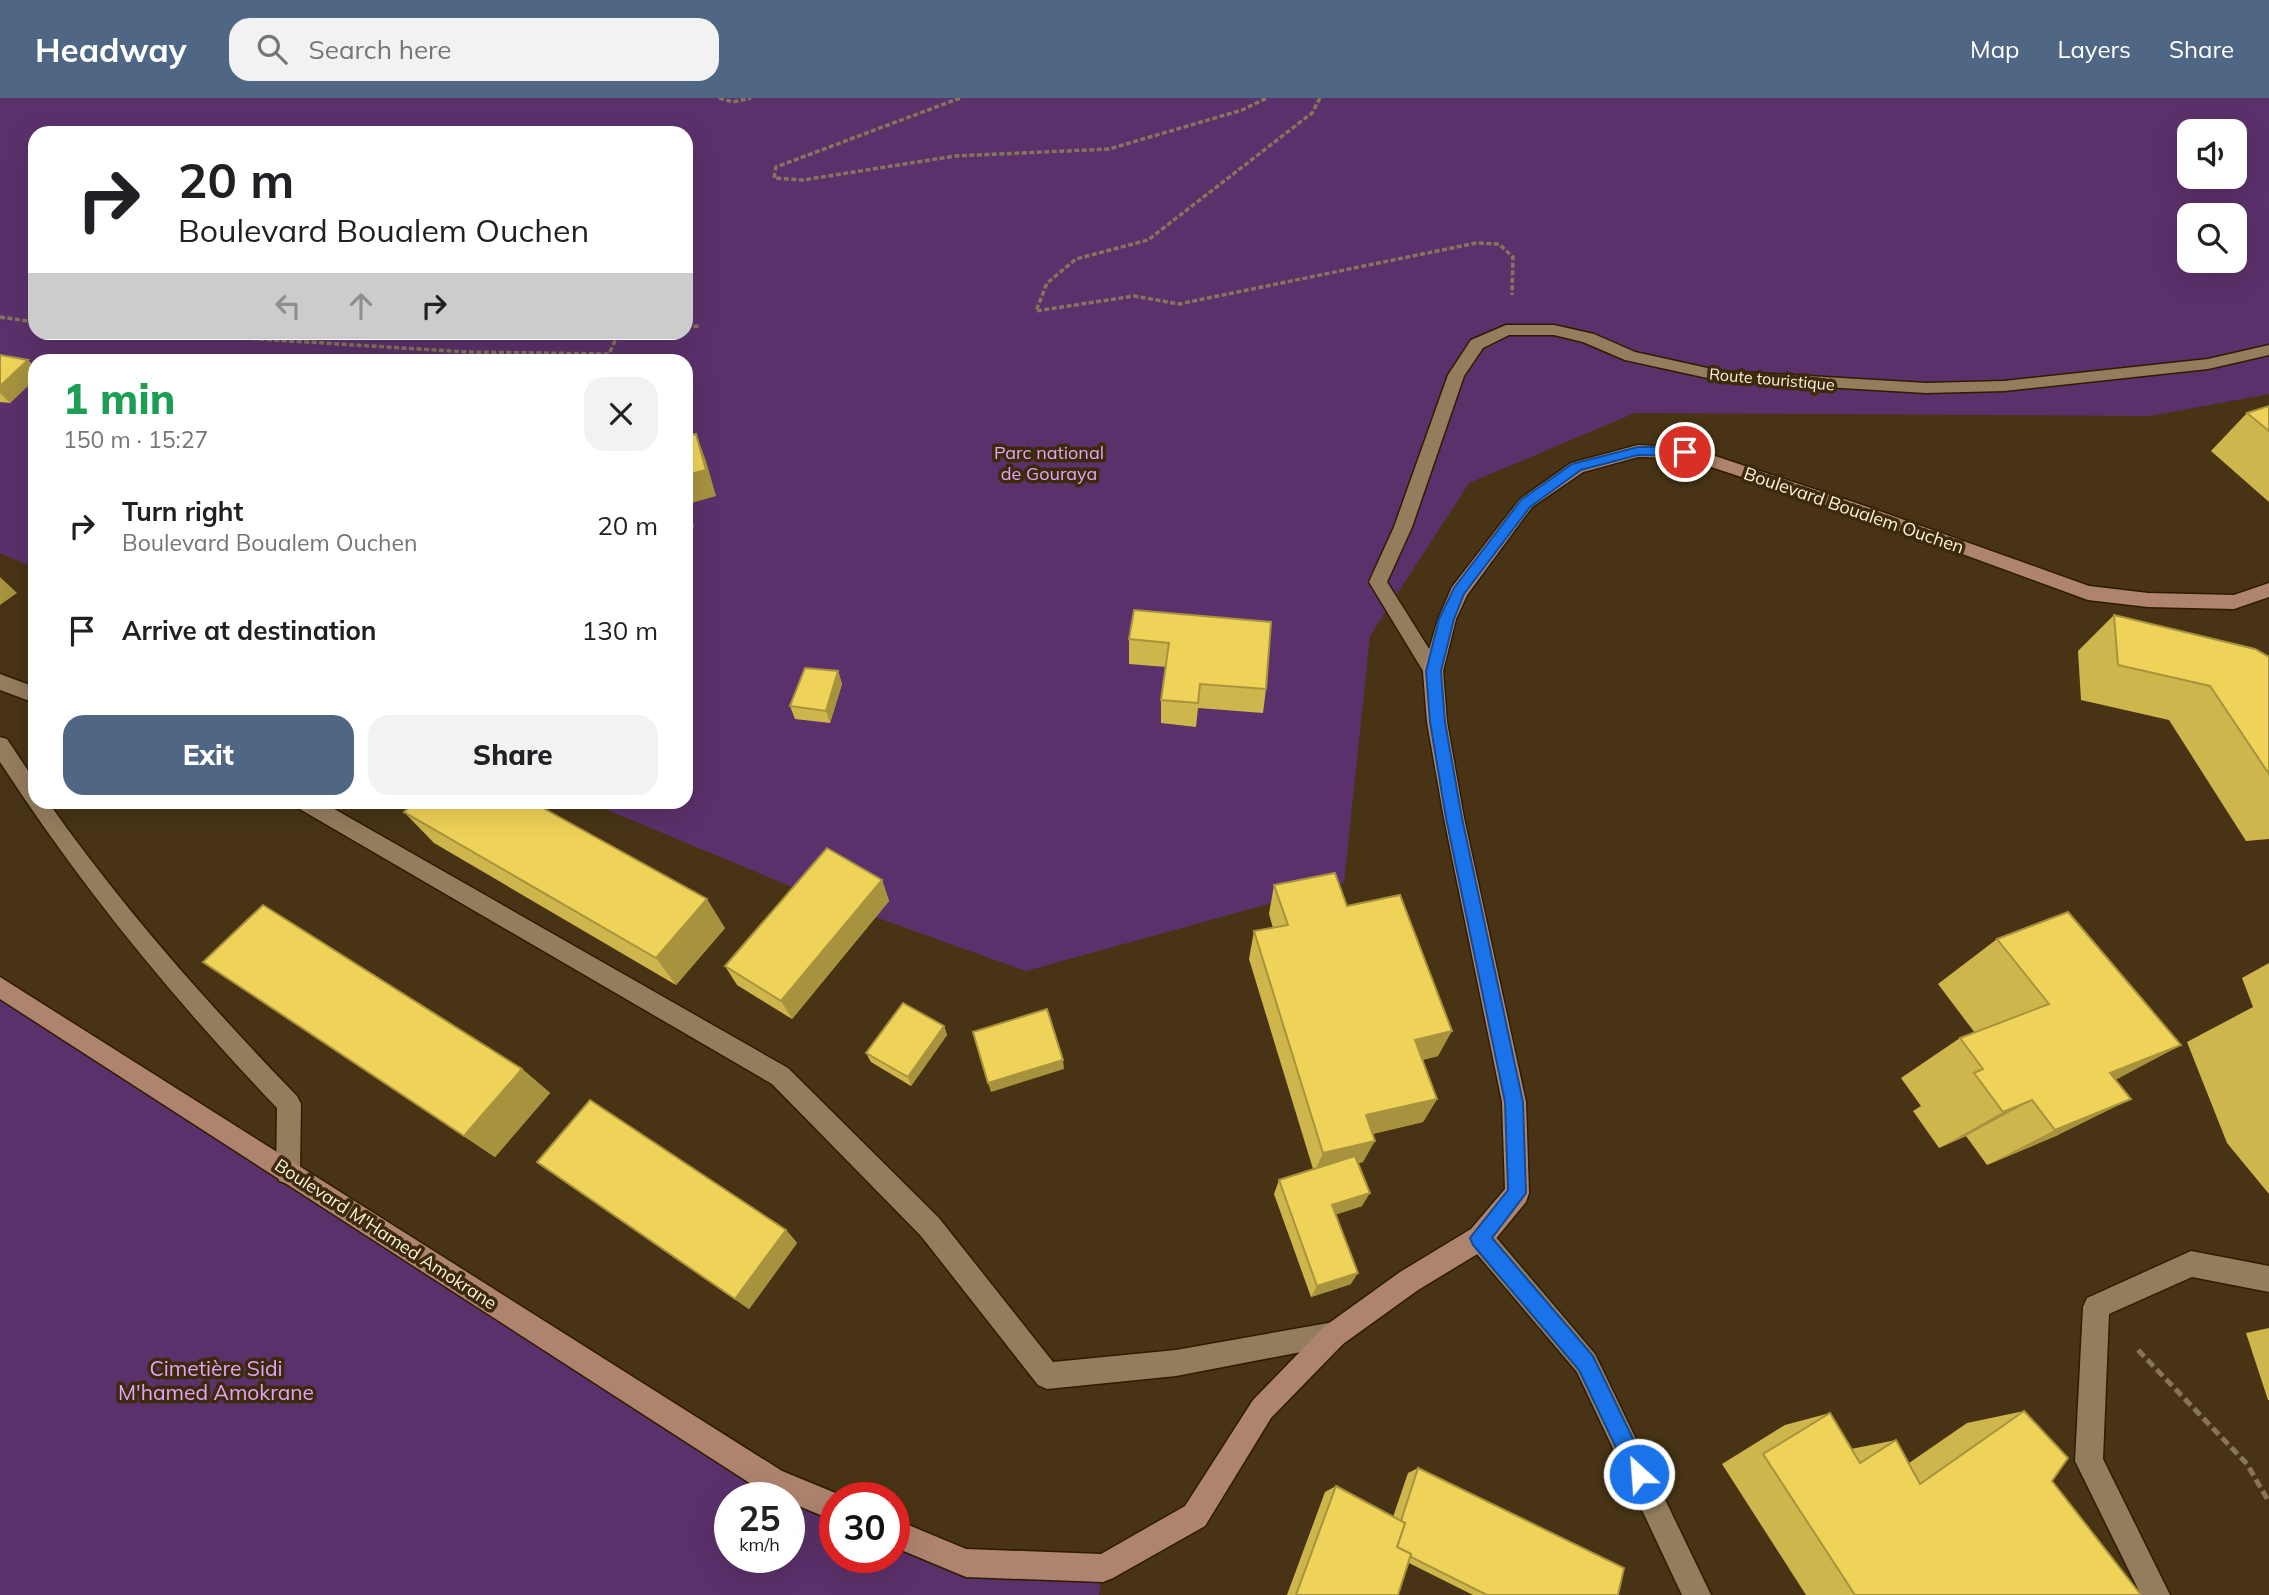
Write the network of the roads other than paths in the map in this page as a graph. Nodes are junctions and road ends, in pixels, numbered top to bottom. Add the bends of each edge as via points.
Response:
1 (2269, 350) edge
2 (2269, 590) edge
3 (1433, 671) junction
4 (0, 681) edge
5 (28, 692) edge
6 (0, 746) edge
7 (28, 788) edge
8 (42, 809) edge
9 (317, 809) edge
10 (0, 987) edge
11 (288, 1172) junction
12 (1480, 1238) junction
13 (2269, 1279) edge
14 (1334, 1335) junction
15 (819, 1500) edge
16 (910, 1539) edge
17 (1697, 1595) edge
18 (2156, 1595) edge

1 - 3 street, Route touristique via 2208,364 2004,386 1926,388 1721,376 1631,356 1554,330 1506,330 1477,344 1456,375 1404,527 1378,582
2 - 3 main road, Boulevard Boualem Ouchen via 2234,601 2148,600 2088,593 1685,452 1638,451 1577,467 1526,503 1458,592
3 - 12 main road, Boulevard Boualem Ouchen via 1454,818 1514,1102 1517,1193
4 - 5 street
6 - 7 street
8 - 11 street via 86,872 232,1046 289,1104
9 - 14 street via 780,1076 930,1227 1047,1376 1176,1363
10 - 11 main road, Boulevard M'Hamed Amokrane
11 - 15 main road, Boulevard M'Hamed Amokrane via 772,1481
12 - 14 main road, Boulevard Boualem Ouchen
12 - 17 street via 1586,1363
13 - 18 street via 2191,1264 2096,1307 2089,1461
14 - 16 main road, Boulevard Boualem Ouchen via 1262,1409 1195,1516 1103,1568 966,1563

